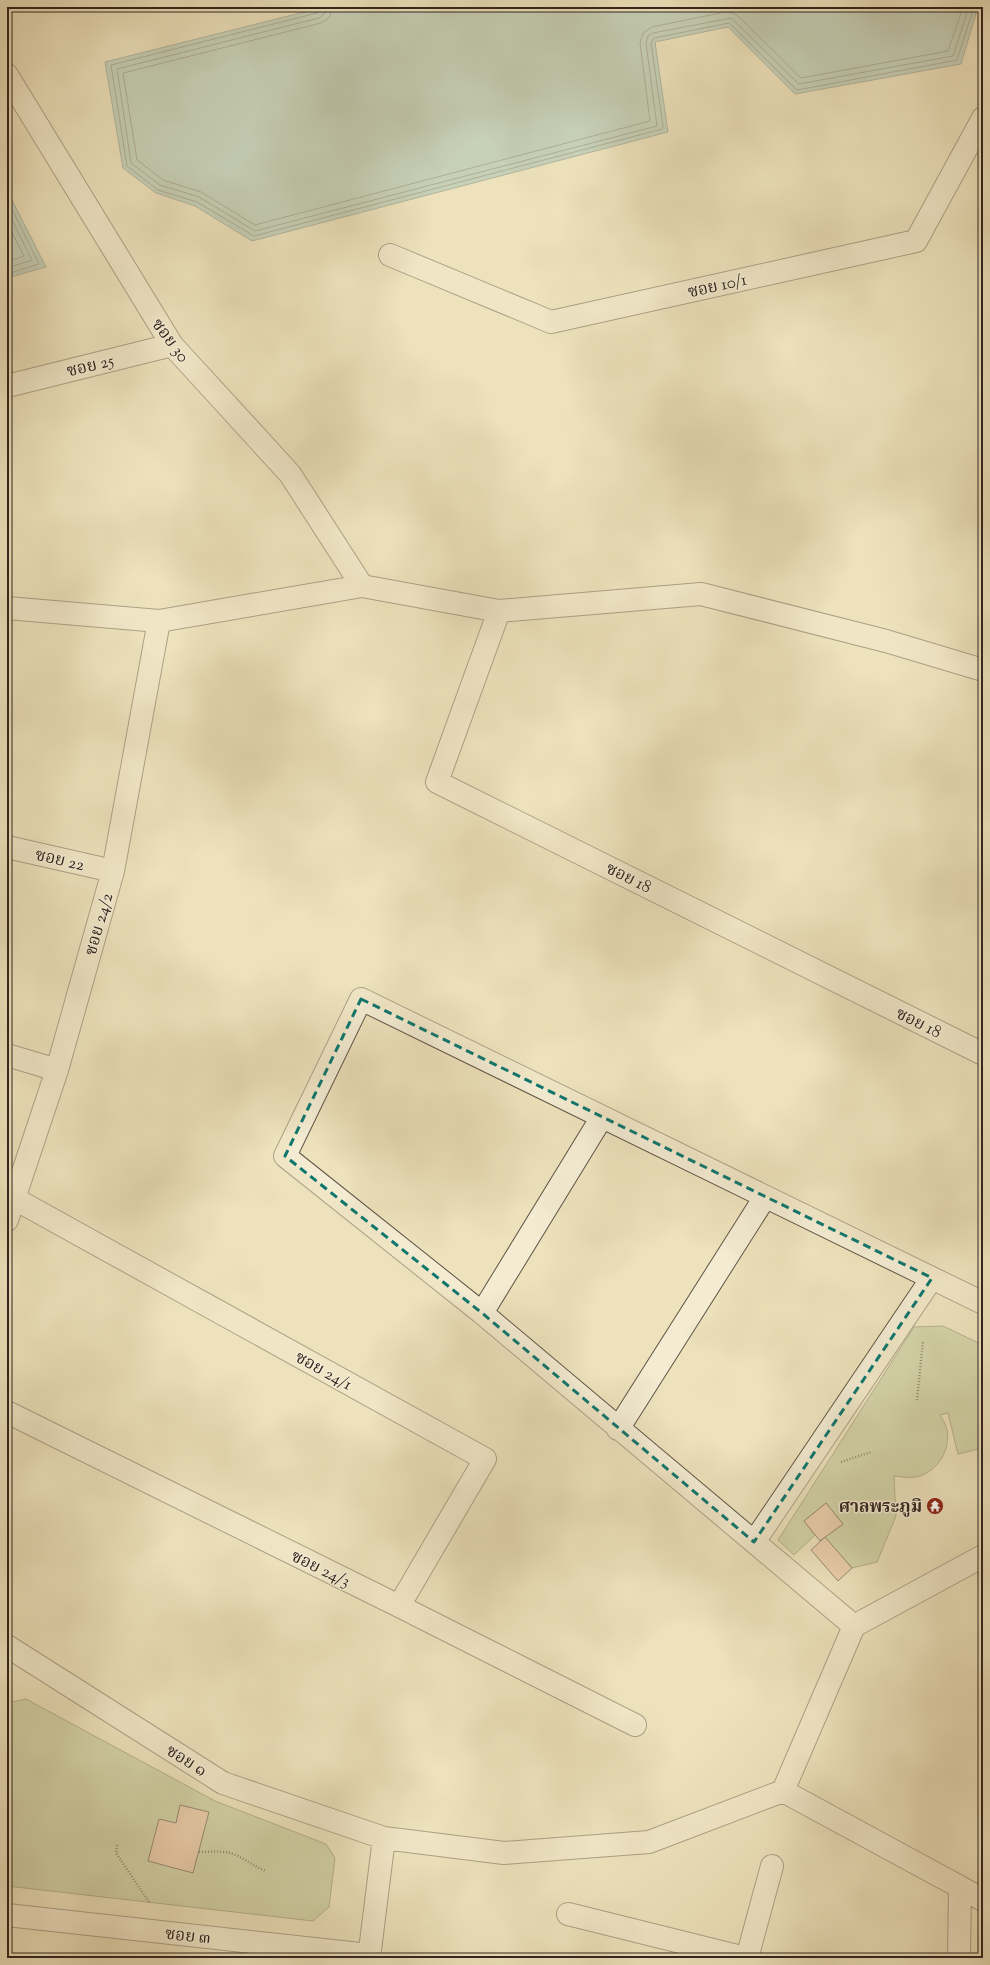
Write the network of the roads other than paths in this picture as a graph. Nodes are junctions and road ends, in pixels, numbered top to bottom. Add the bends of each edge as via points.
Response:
1 (7, 75) edge
2 (983, 118) edge
3 (390, 255) dead end
4 (172, 345) junction
5 (7, 386) edge
6 (362, 586) junction
7 (7, 608) edge
8 (499, 611) junction
9 (159, 621) junction
10 (983, 670) edge
11 (7, 847) edge
12 (113, 871) junction
13 (983, 1054) edge
14 (7, 1055) edge
15 (56, 1070) junction
16 (602, 1117) junction
17 (766, 1197) junction
18 (11, 1198) edge
19 (7, 1220) edge
20 (932, 1278) junction
21 (983, 1303) edge
22 (482, 1313) junction
23 (7, 1412) edge
24 (618, 1429) junction
25 (754, 1542) junction
26 (983, 1556) edge
27 (399, 1606) junction
28 (854, 1626) junction
29 (7, 1646) edge
30 (635, 1725) dead end
31 (784, 1791) junction
32 (384, 1838) junction
33 (772, 1866) dead end
34 (960, 1887) junction
35 (983, 1900) edge
36 (568, 1914) dead end
37 (7, 1915) edge
38 (369, 1956) edge
39 (746, 1958) edge
40 (959, 1958) edge

1 - 4 street, ซอย 30
2 - 3 street, ซอย 10/1 via 916,241 551,322
4 - 5 street, ซอย 25
4 - 6 street, ซอย 30 via 290,474
6 - 8 street
6 - 9 street
7 - 9 street
8 - 10 street via 701,594 886,641
8 - 13 street, ซอย 18 via 438,782
9 - 12 street, ซอย 24/2
11 - 12 street, ซอย 22
12 - 15 street, ซอย 24/2
14 - 15 street
15 - 18 street, ซอย 24/2
16 - 17 street
16 - 22 street
16 - 22 street via 361,1000 285,1156
17 - 20 street
17 - 24 street
18 - 19 street, ซอย 24/2
18 - 27 street, ซอย 24/1 via 485,1459
20 - 21 street
20 - 25 street
22 - 24 street
23 - 27 street, ซอย 24/3
24 - 25 street
25 - 28 street
26 - 28 street
27 - 30 street, ซอย 24/3
28 - 31 street
29 - 32 street, ซอย ๑ via 223,1783
31 - 32 street, ซอย ๑ via 649,1842 504,1853
31 - 34 street
32 - 38 street
33 - 39 street
34 - 35 street
34 - 40 street
36 - 39 street
37 - 38 street, ซอย ๓

